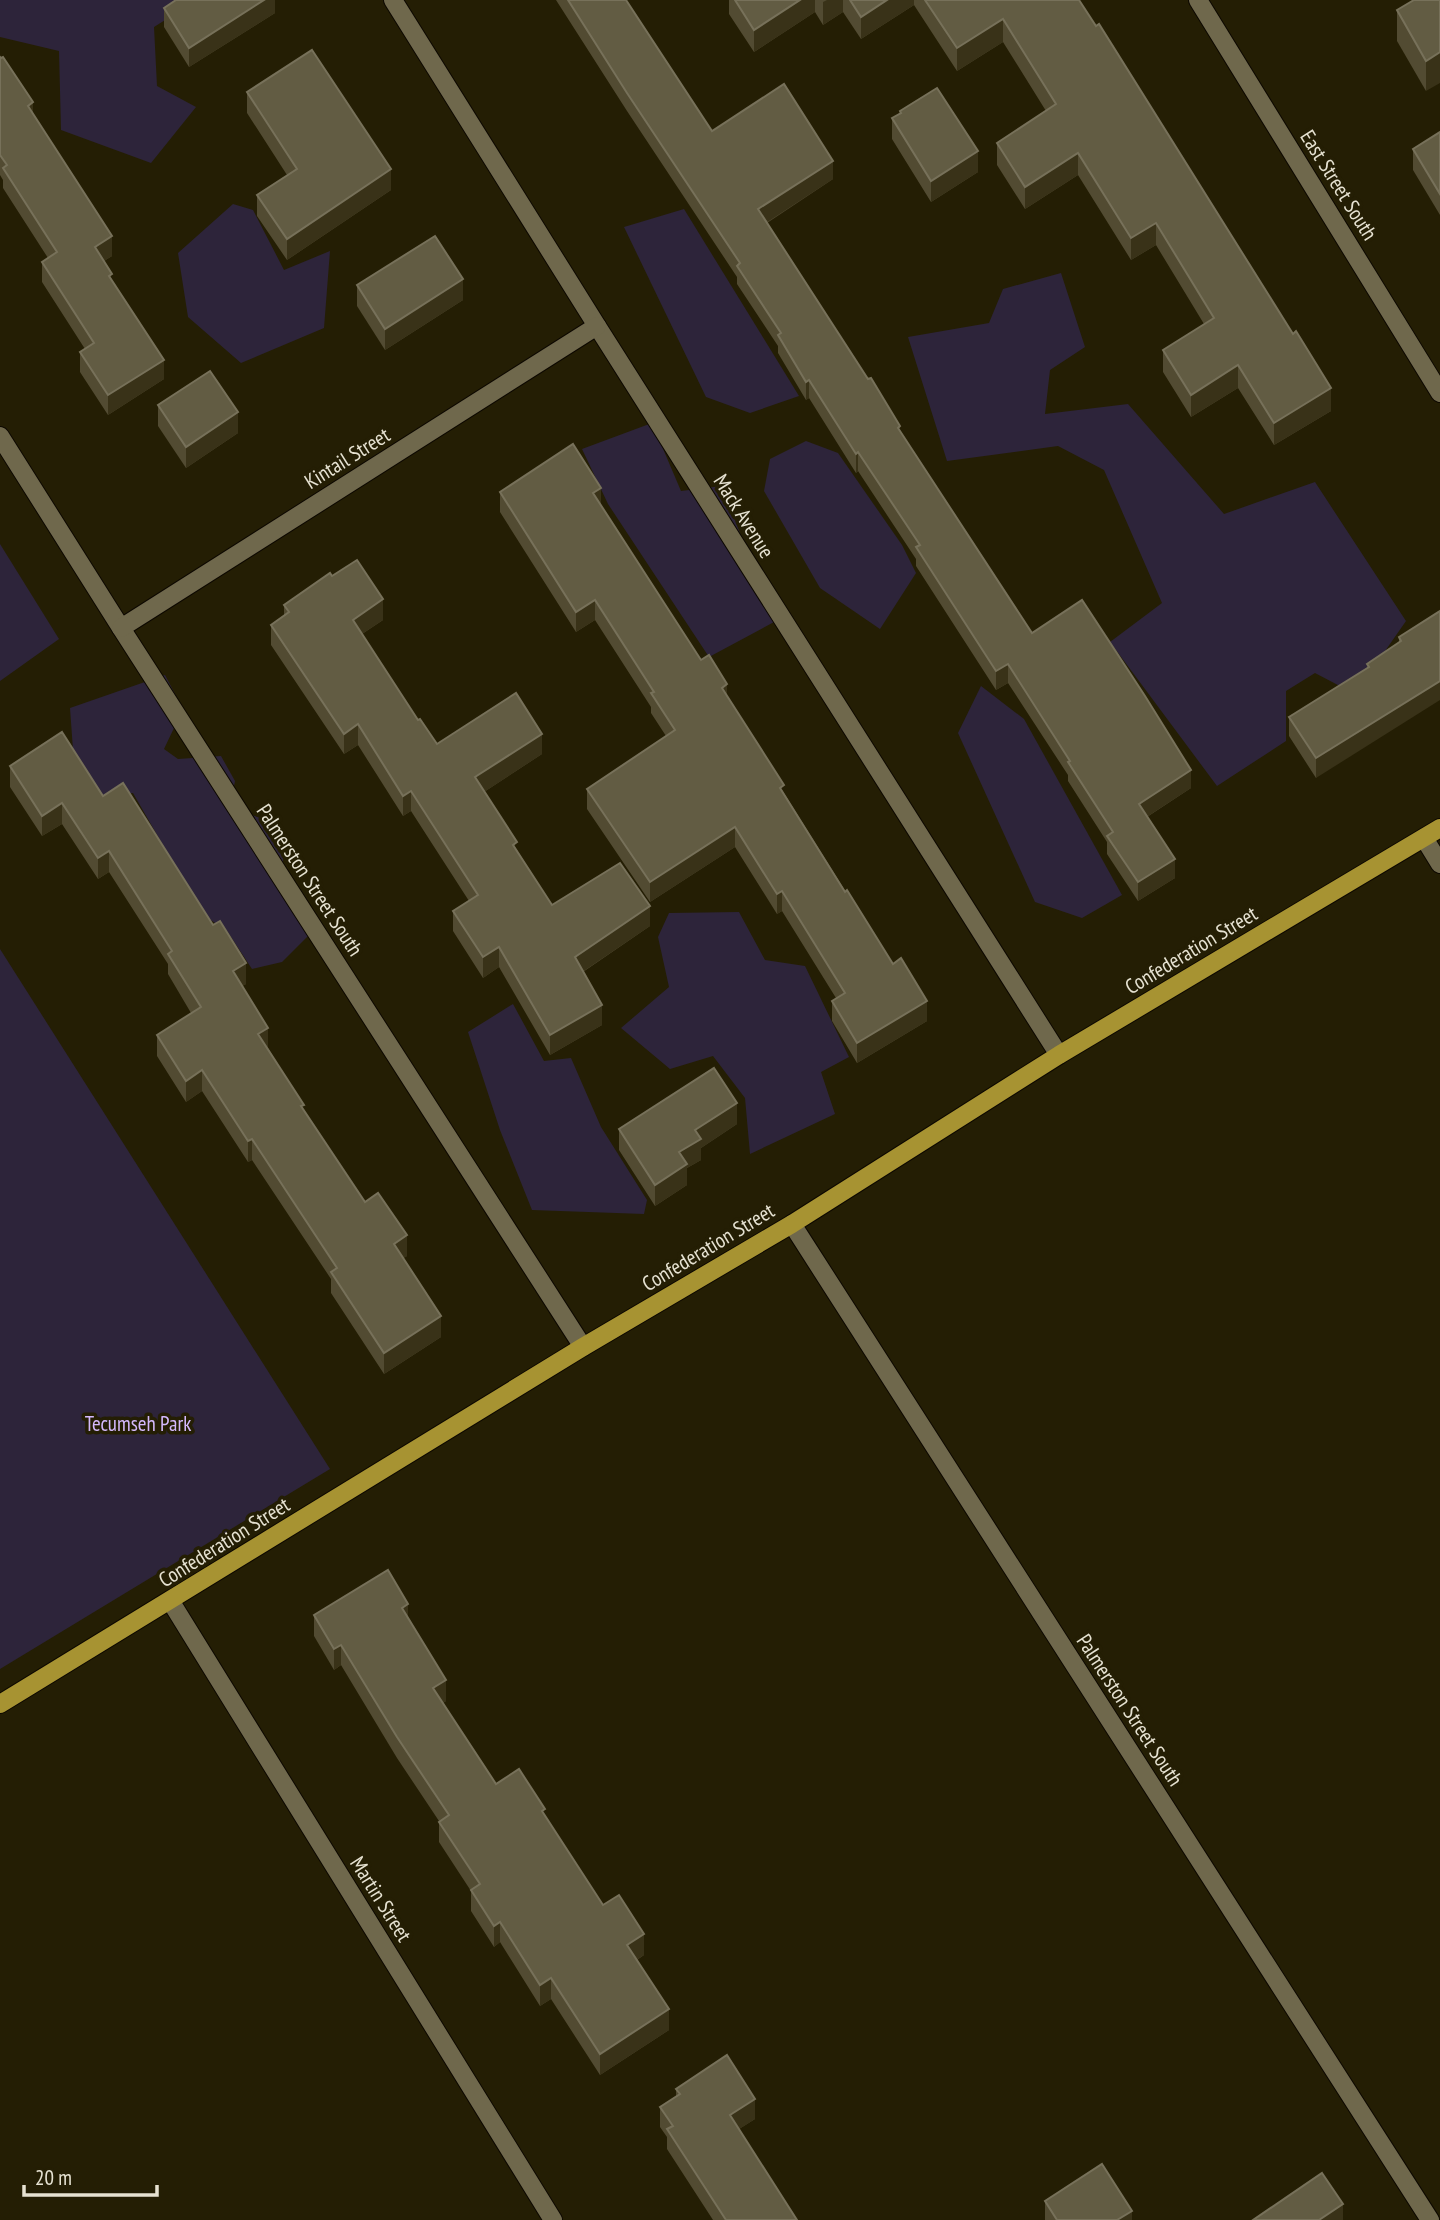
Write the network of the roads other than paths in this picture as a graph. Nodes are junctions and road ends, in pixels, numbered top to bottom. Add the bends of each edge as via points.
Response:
1 (393, 0) edge
2 (1198, 0) edge
3 (597, 326) junction
4 (1440, 393) edge
5 (0, 436) edge
6 (121, 628) junction
7 (1440, 828) edge
8 (1424, 838) junction
9 (1440, 864) edge
10 (1059, 1055) junction
11 (792, 1224) junction
12 (583, 1347) junction
13 (171, 1602) junction
14 (0, 1704) edge
15 (553, 2220) edge
16 (1430, 2220) edge

1 - 3 street, Mack Avenue
2 - 4 street, East Street South
3 - 6 street, Kintail Street
3 - 10 street, Mack Avenue
5 - 6 street, Palmerston Street South
6 - 12 street, Palmerston Street South
7 - 8 main road, Confederation Street
8 - 9 street
8 - 10 main road, Confederation Street
10 - 11 main road, Confederation Street
11 - 12 main road, Confederation Street
11 - 16 street, Palmerston Street South
12 - 13 main road, Confederation Street
13 - 14 main road, Confederation Street
13 - 15 street, Martin Street

